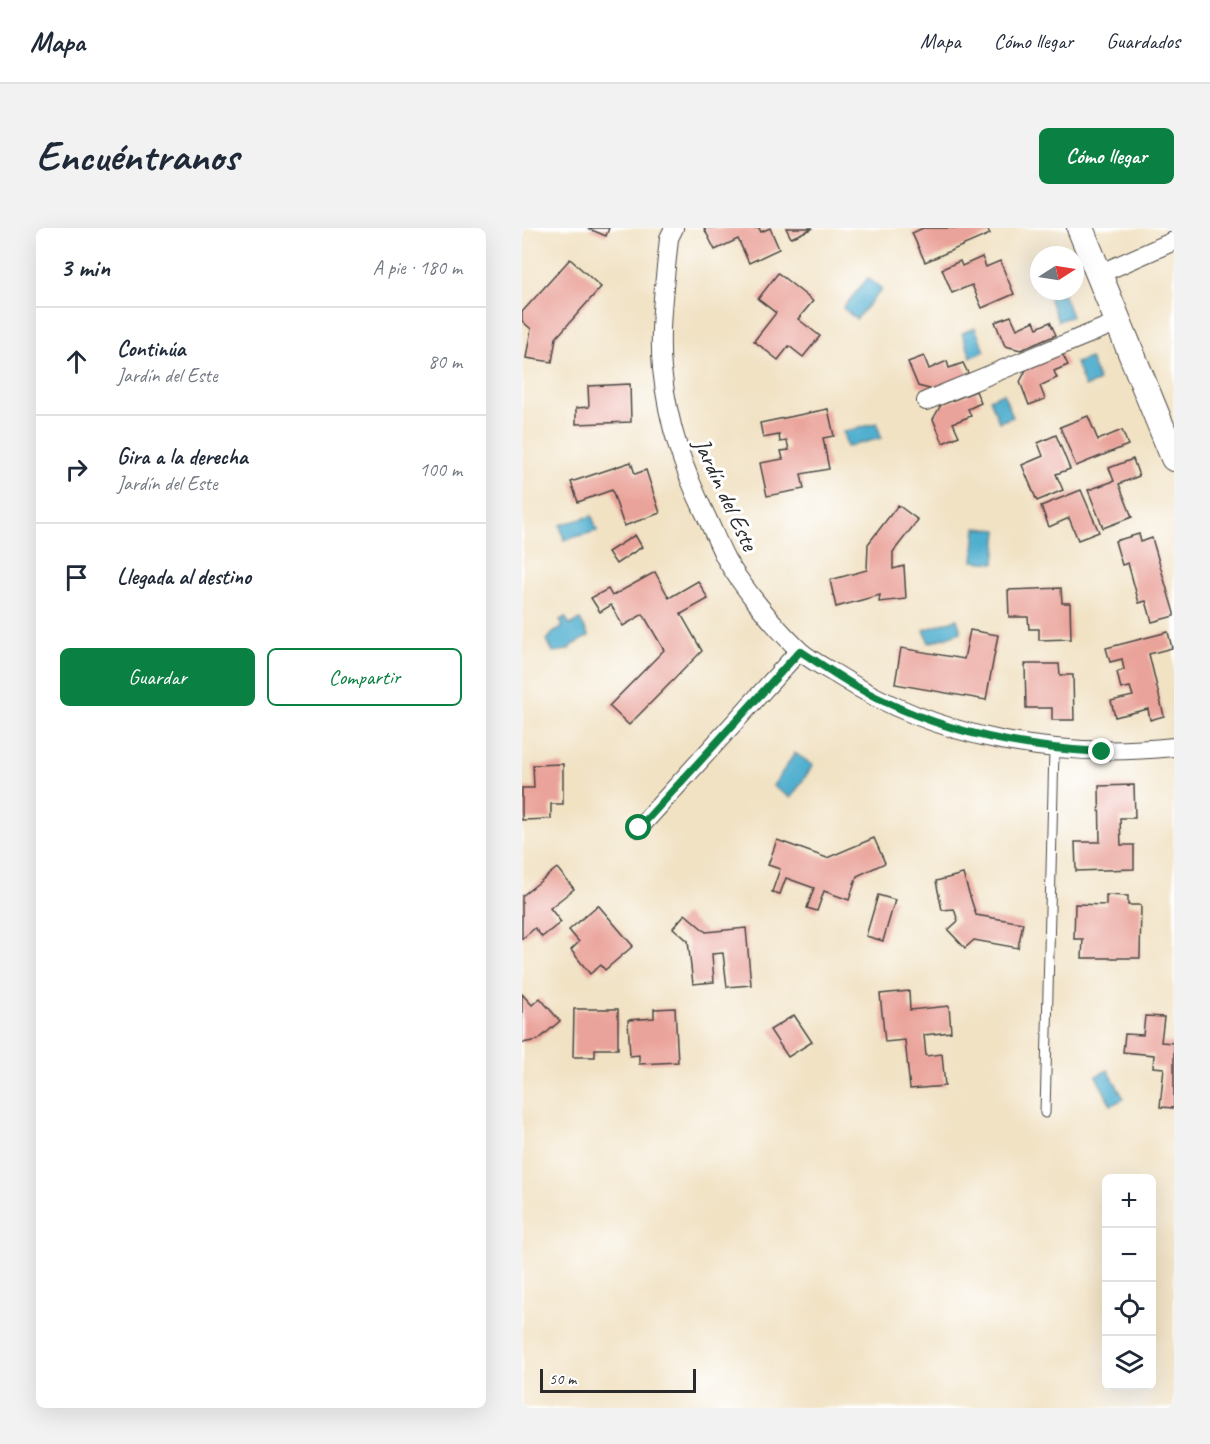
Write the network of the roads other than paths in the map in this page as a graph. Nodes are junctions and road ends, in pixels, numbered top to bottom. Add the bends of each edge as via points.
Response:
1 (674, 228) edge
2 (1080, 228) edge
3 (1174, 241) edge
4 (1099, 273) junction
5 (1118, 322) junction
6 (926, 401) dead end
7 (1174, 458) edge
8 (800, 651) junction
9 (1174, 747) edge
10 (1054, 749) junction
11 (639, 828) dead end
12 (1045, 1113) dead end

1 - 8 street, Jardín del Este via 669,238 662,308 662,368 673,437 689,482 727,561 770,619
2 - 4 main road
3 - 4 street
4 - 5 main road
5 - 6 street
5 - 7 main road
8 - 10 street, Jardín del Este via 886,703 921,717 992,739
8 - 11 street
9 - 10 street, Jardín del Este via 1102,752
10 - 12 lane

